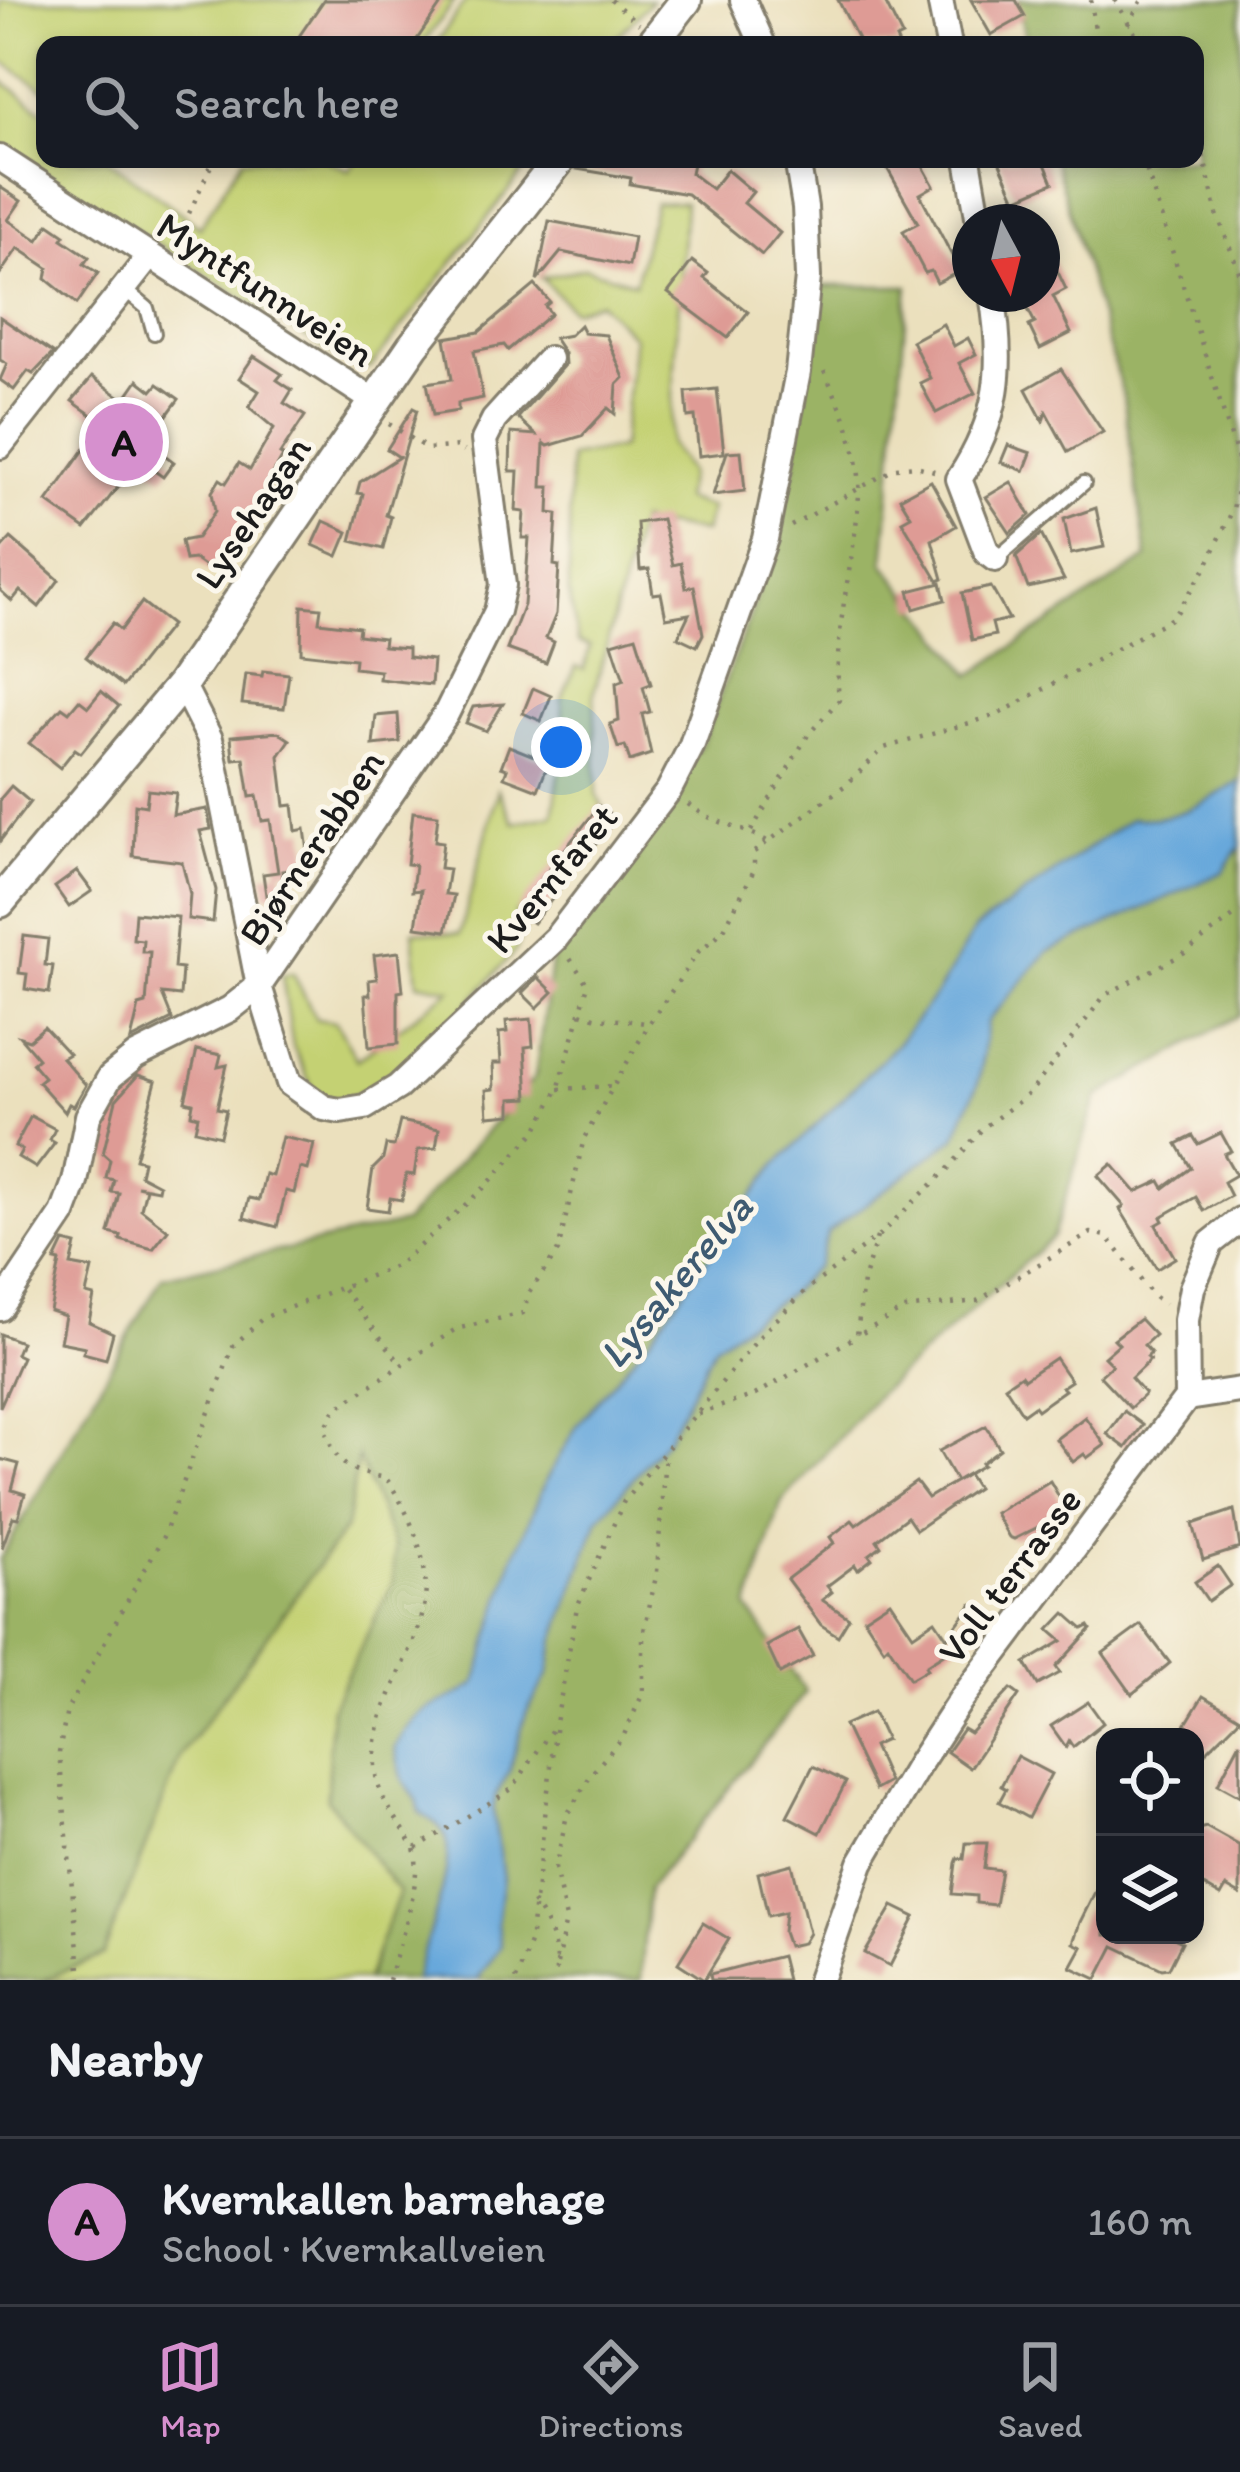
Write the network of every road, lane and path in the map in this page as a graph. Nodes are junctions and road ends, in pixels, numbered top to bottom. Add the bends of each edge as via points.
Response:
1 (611, 0) edge
2 (686, 0) edge
3 (743, 0) edge
4 (940, 0) edge
5 (1091, 0) edge
6 (1115, 0) edge
7 (1142, 0) edge
8 (1128, 25) junction
9 (645, 34) edge
10 (759, 36) edge
11 (947, 36) edge
12 (1096, 36) edge
13 (1136, 36) edge
14 (0, 158) edge
15 (1204, 158) edge
16 (209, 168) edge
17 (553, 168) edge
18 (798, 168) edge
19 (970, 168) edge
20 (1146, 168) edge
21 (976, 204) edge
22 (155, 262) junction
23 (1240, 274) edge
24 (124, 289) junction
25 (995, 312) edge
26 (154, 333) dead end
27 (549, 358) dead end
28 (823, 369) dead end
29 (372, 406) junction
30 (0, 446) edge
31 (459, 446) dead end
32 (1240, 465) edge
33 (1240, 476) edge
34 (959, 478) junction
35 (1084, 483) dead end
36 (860, 490) junction
37 (765, 539) junction
38 (995, 560) joint
39 (182, 684) junction
40 (669, 790) junction
41 (751, 832) junction
42 (769, 842) junction
43 (0, 902) edge
44 (1240, 911) edge
45 (556, 938) junction
46 (260, 986) junction
47 (581, 1012) junction
48 (649, 1024) junction
49 (613, 1086) junction
50 (558, 1090) junction
51 (1240, 1220) edge
52 (877, 1237) junction
53 (343, 1289) junction
54 (0, 1308) edge
55 (1186, 1320) junction
56 (857, 1336) junction
57 (401, 1364) junction
58 (1240, 1390) edge
59 (1186, 1398) junction
60 (698, 1414) junction
61 (665, 1453) junction
62 (556, 1723) junction
63 (415, 1849) junction
64 (532, 1900) junction
65 (557, 1964) junction
66 (81, 1980) edge
67 (388, 1980) edge
68 (516, 1980) edge
69 (555, 1980) edge
70 (820, 1980) edge

1 - 9 path
2 - 9 street
3 - 10 street
4 - 11 street
5 - 12 path
6 - 8 path
7 - 8 path
8 - 13 path
14 - 22 street, Myntfunnveien
15 - 23 path
16 - 22 path
17 - 29 street, Lysehagan
18 - 37 street, Kvernfaret via 808,247 805,326
19 - 21 street
20 - 32 path
22 - 24 street
22 - 29 street, Myntfunnveien
24 - 26 lane via 147,308
24 - 30 street
25 - 34 street via 992,420
27 - 46 street, Bjørnerabben via 484,440 502,585 496,611 446,714
28 - 36 path via 847,420
29 - 31 path via 428,449
29 - 39 street, Lysehagan
33 - 42 path via 1207,566 1174,617 997,716 884,748
34 - 36 path via 896,468
34 - 38 street
35 - 38 lane
36 - 37 path
36 - 41 path via 836,668 839,700 808,735
37 - 40 street, Kvernfaret
39 - 43 street, Lysehagan
39 - 46 street, Kvernfaret via 210,739
40 - 41 path via 724,827
40 - 45 street, Kvernfaret
41 - 42 path
42 - 48 path via 754,852 754,870 723,931 699,951
44 - 52 path via 1105,995 1030,1093 983,1128
45 - 46 street, Kvernfaret via 398,1088 352,1109 324,1108 291,1086
45 - 47 path via 588,985
46 - 54 street, Bjørnerabben via 110,1077 88,1116 63,1214
47 - 48 path
47 - 50 path
48 - 49 path
49 - 50 path
49 - 57 path via 584,1138 559,1251 524,1313 457,1329
50 - 53 path via 536,1131 484,1187 398,1265
51 - 55 street via 1199,1264
52 - 56 path
52 - 60 path via 806,1290
53 - 57 path
53 - 66 path via 263,1318 233,1346 165,1533 67,1710 59,1753
55 - 56 path via 1153,1296 1107,1236 1091,1233 977,1301 904,1309
55 - 59 street
56 - 60 path via 755,1395
57 - 63 path via 335,1408 325,1429 334,1456 353,1472 386,1478 410,1513 424,1614 379,1720 375,1755 376,1789
58 - 59 street
59 - 70 street, Voll terrasse via 919,1764 861,1863
60 - 61 path
61 - 62 path via 624,1501 577,1606
61 - 65 path via 643,1693 623,1737 567,1815 555,1868 566,1919
62 - 63 path via 512,1789
62 - 64 path
63 - 67 path via 416,1877
64 - 65 path via 552,1929
64 - 68 path via 530,1943
65 - 69 path

